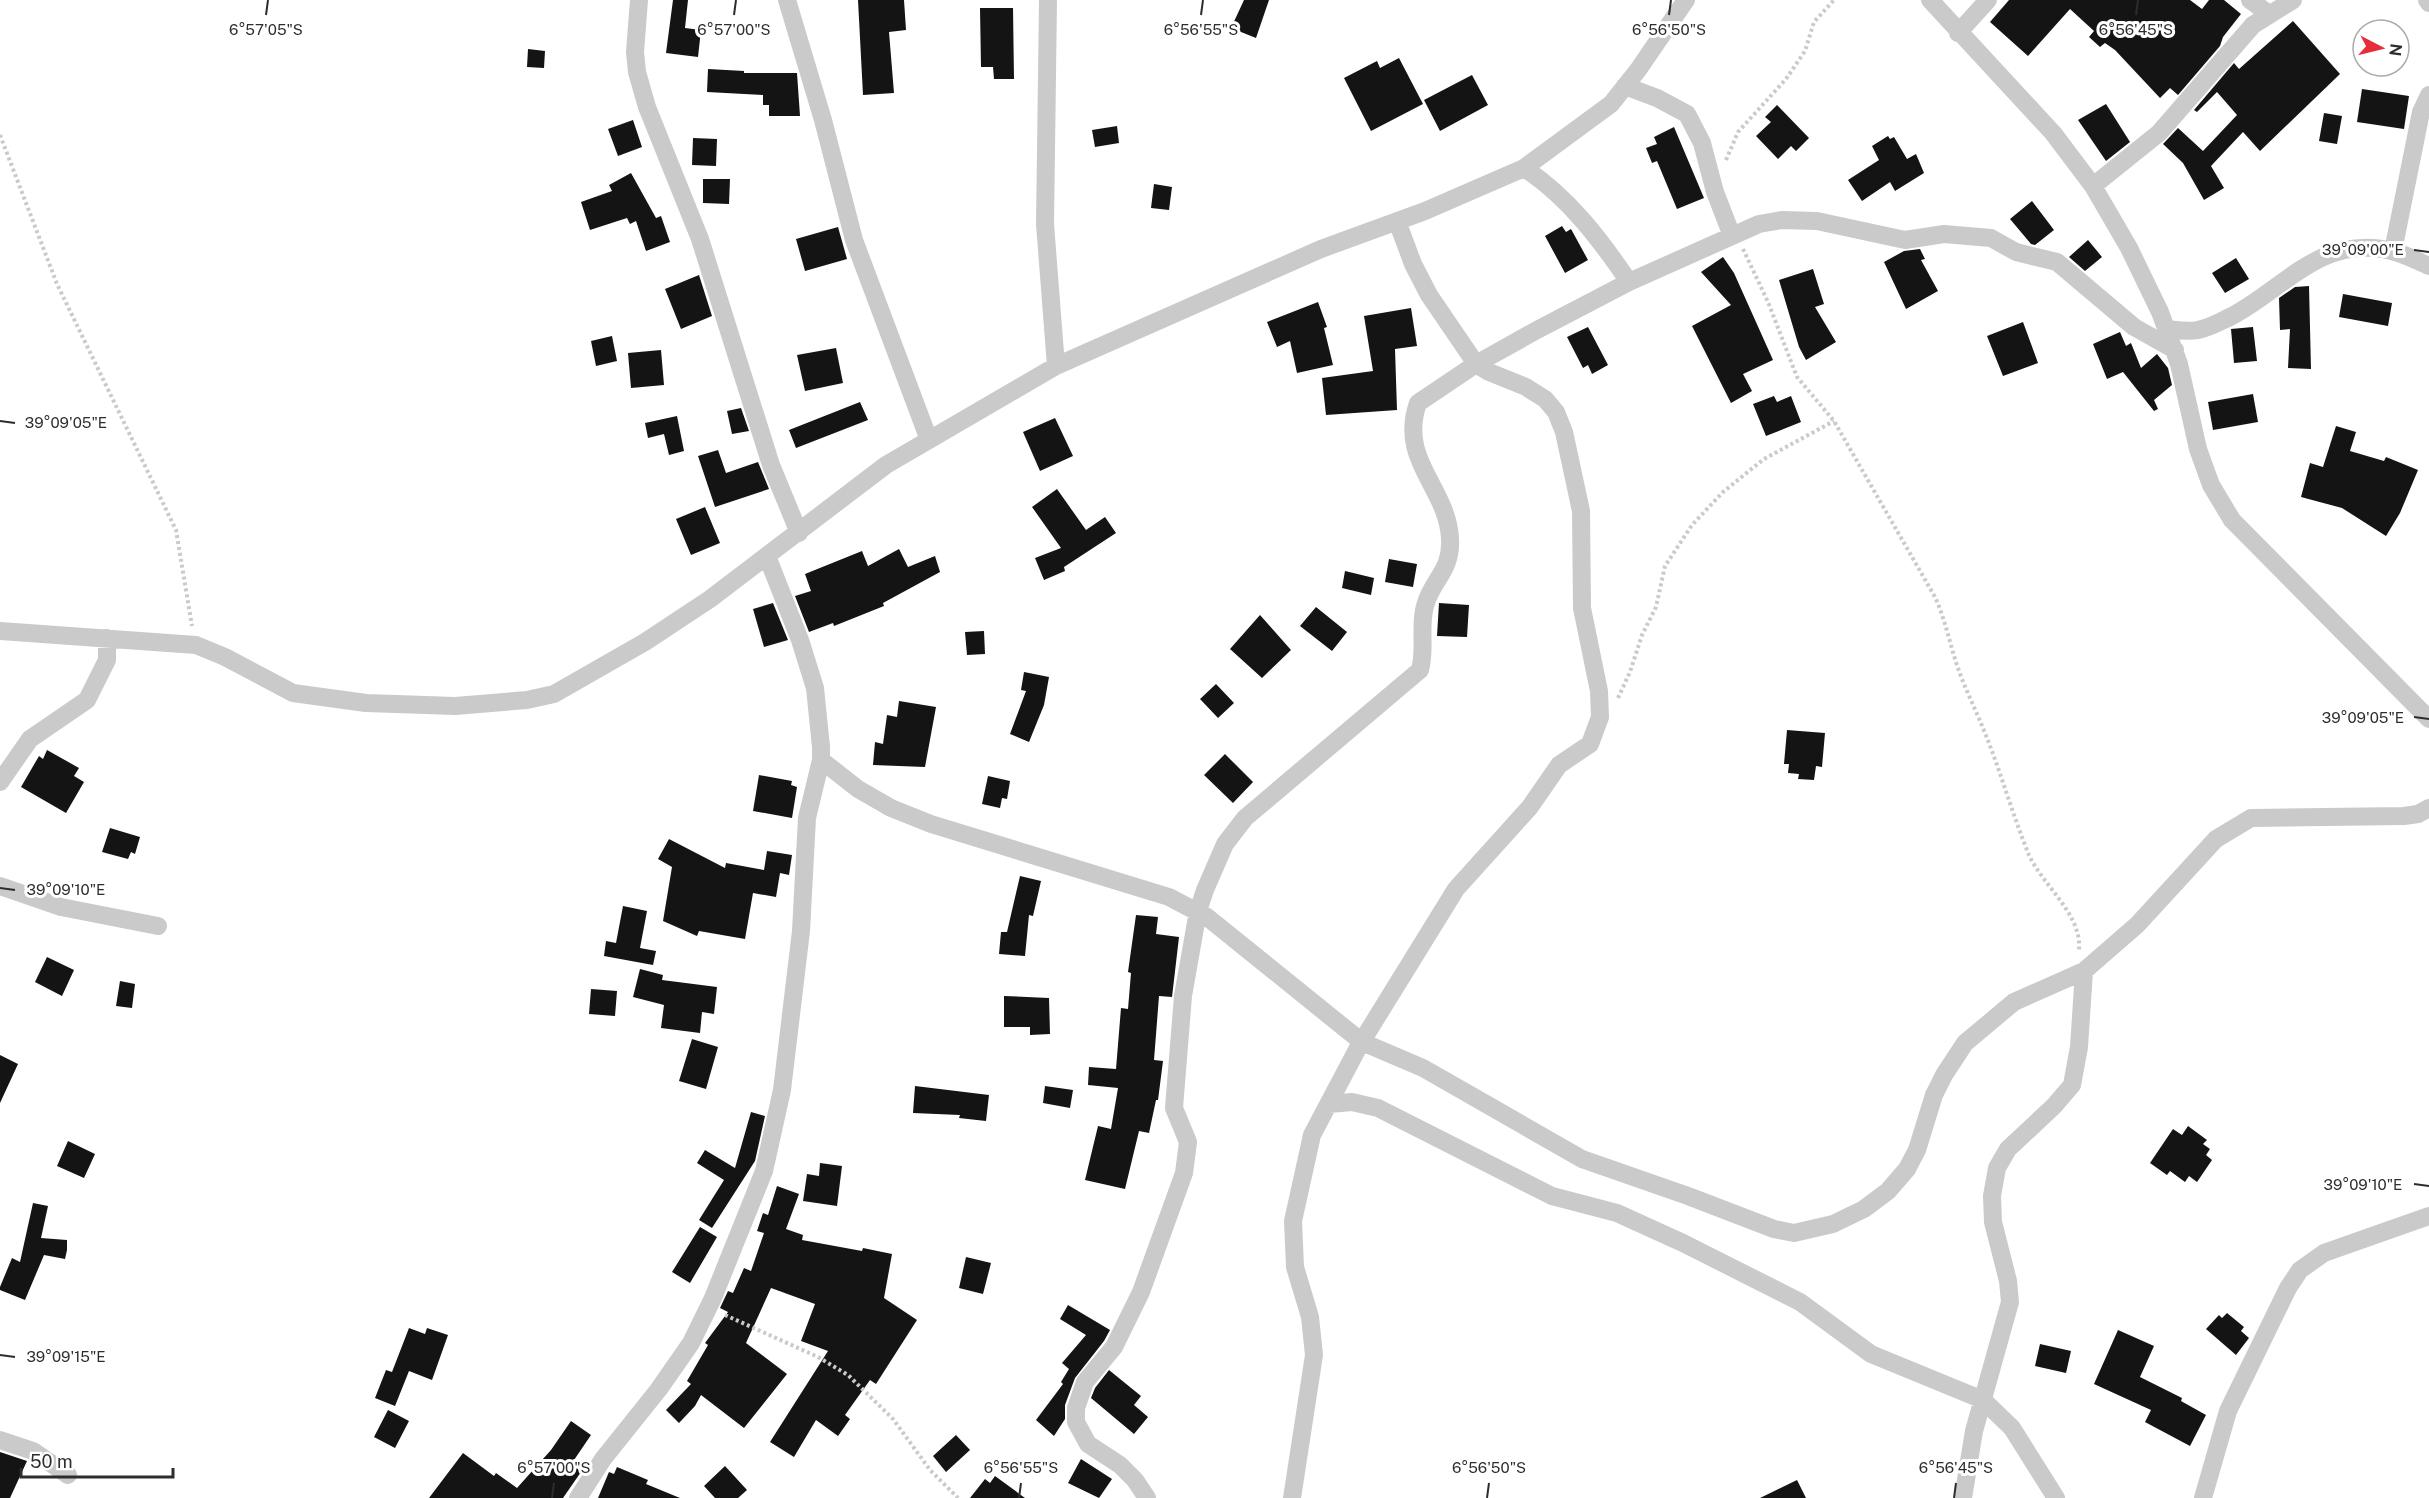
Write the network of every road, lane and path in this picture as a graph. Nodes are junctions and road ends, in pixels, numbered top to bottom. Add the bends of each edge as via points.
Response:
1 (639, 0) edge
2 (787, 0) edge
3 (1048, 0) edge
4 (1686, 0) edge
5 (1834, 0) edge
6 (1930, 0) edge
7 (1988, 0) edge
8 (2250, 0) edge
9 (2293, 0) edge
10 (2269, 14) junction
11 (1958, 33) junction
12 (1625, 86) junction
13 (2429, 95) edge
14 (0, 135) edge
15 (1524, 168) junction
16 (2093, 186) junction
17 (1715, 192) junction
18 (1397, 221) junction
19 (1734, 236) junction
20 (2393, 251) junction
21 (2429, 266) edge
22 (1629, 282) junction
23 (2166, 329) junction
24 (2175, 350) junction
25 (1476, 364) junction
26 (1056, 366) junction
27 (1834, 421) junction
28 (929, 440) junction
29 (799, 533) junction
30 (767, 556) junction
31 (0, 631) edge
32 (107, 638) junction
33 (196, 645) junction
34 (1616, 701) dead end
35 (2429, 719) edge
36 (821, 760) junction
37 (0, 782) edge
38 (2429, 808) edge
39 (0, 886) edge
40 (1198, 911) junction
41 (158, 926) dead end
42 (2080, 973) junction
43 (1362, 1042) junction
44 (1329, 1104) junction
45 (2429, 1216) edge
46 (709, 1306) junction
47 (1983, 1400) junction
48 (0, 1440) edge
49 (68, 1475) dead end
50 (578, 1498) edge
51 (958, 1498) edge
52 (1147, 1498) edge
53 (1292, 1498) edge
54 (1963, 1498) edge
55 (2056, 1498) edge
56 (2203, 1498) edge

1 - 29 street via 635,52 647,107 700,239 771,465
2 - 28 street via 854,240
3 - 26 street via 1045,224
4 - 12 street
5 - 17 path via 1814,22 1805,51 1786,78 1738,132
6 - 11 street
7 - 11 street
8 - 10 street
9 - 10 street
10 - 16 street via 2242,36 2159,133
11 - 16 street via 2041,119
12 - 15 street via 1611,104
12 - 17 street via 1688,114 1702,142
13 - 20 street via 2421,112
14 - 33 path via 57,284 176,530
15 - 18 street
15 - 22 street via 1565,201
16 - 23 street via 2129,248
17 - 19 street
18 - 25 street via 1429,295
18 - 26 street via 1321,249
19 - 22 street
19 - 24 street via 1772,221 1795,219 1830,223 1889,239 1944,234 1991,238 2016,252 2057,262 2134,327
19 - 27 path via 1761,286 1797,377
20 - 21 street
20 - 23 street via 2361,247 2329,253 2310,261 2245,309 2217,324 2196,331
22 - 25 street
23 - 24 street
24 - 35 street via 2198,449 2211,484 2232,520
25 - 40 street via 1423,398 1416,412 1415,452 1445,513 1450,537 1446,568 1425,604 1420,670 1240,824 1225,844
25 - 43 street via 1545,399 1556,412 1564,432 1581,512 1582,608 1599,691 1600,717 1590,744 1559,765 1530,807 1456,889
26 - 28 street
27 - 34 path via 1764,459 1723,492 1692,525 1663,571 1656,607
27 - 42 path via 1943,613 1961,678 2030,855 2077,932
28 - 29 street via 886,465
29 - 30 street
30 - 33 street via 645,642 554,694 527,700 455,706 366,703 293,693
30 - 36 street via 814,688
31 - 32 street
32 - 33 street
32 - 37 street via 107,660 87,700 30,740
36 - 40 street via 891,808 1021,853 1144,888
36 - 46 street via 807,818 801,931 782,1090 764,1171
38 - 42 street via 2404,816 2273,817 2245,821 2216,838 2137,925
39 - 41 street via 60,907
40 - 43 street
40 - 52 street via 1180,1014 1174,1108 1188,1142 1184,1173 1141,1292 1114,1347 1085,1382 1076,1408 1076,1422 1088,1443 1120,1465
42 - 43 street via 2014,1002 1965,1043 1934,1095 1917,1150 1888,1191 1864,1209 1833,1224 1794,1233 1582,1159 1423,1068
42 - 47 street via 2079,1047 2072,1085 2008,1149 1997,1168 1993,1222 2010,1302
43 - 44 street
44 - 47 street via 1352,1102 1378,1108 1552,1196 1630,1218 1800,1302 1871,1354
44 - 53 street via 1312,1135 1293,1221 1295,1267 1311,1317 1314,1355
45 - 56 street via 2324,1252 2300,1270 2228,1411
46 - 50 street via 691,1343
46 - 51 path via 848,1375 893,1419 930,1470
47 - 54 street
47 - 55 street via 2012,1428
48 - 49 street via 33,1451

